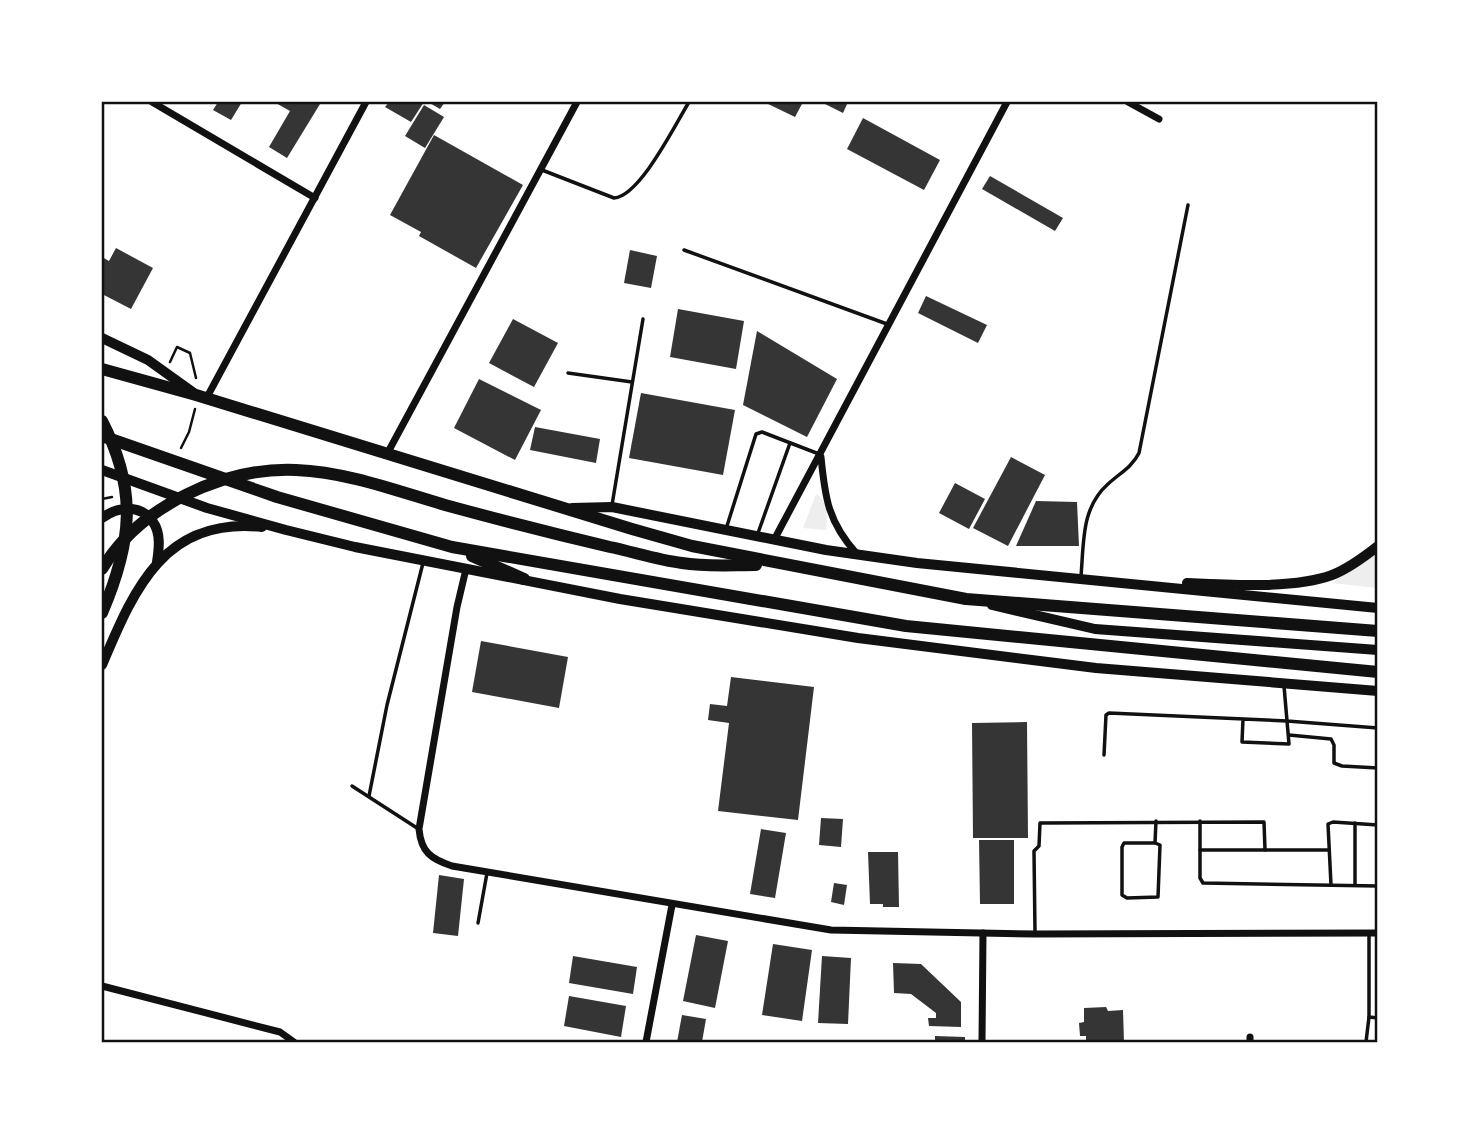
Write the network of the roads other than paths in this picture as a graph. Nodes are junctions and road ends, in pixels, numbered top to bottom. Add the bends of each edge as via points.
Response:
1 (152, 102) edge
2 (366, 102) edge
3 (574, 102) edge
4 (690, 102) edge
5 (1007, 102) edge
6 (1128, 102) edge
7 (1159, 119) dead end
8 (542, 170) junction
9 (314, 198) junction
10 (1188, 205) dead end
11 (684, 250) dead end
12 (643, 318) dead end
13 (889, 325) junction
14 (102, 338) edge
15 (102, 369) edge
16 (568, 373) dead end
17 (633, 382) junction
18 (199, 397) junction
19 (102, 421) edge
20 (102, 436) edge
21 (790, 443) junction
22 (387, 455) junction
23 (821, 455) junction
24 (102, 470) edge
25 (612, 507) junction
26 (560, 508) junction
27 (102, 518) edge
28 (286, 530) junction
29 (726, 531) junction
30 (756, 537) junction
31 (774, 540) junction
32 (1377, 546) edge
33 (452, 547) junction
34 (857, 555) junction
35 (424, 560) junction
36 (157, 562) junction
37 (788, 566) junction
38 (102, 569) edge
39 (466, 569) junction
40 (1058, 576) junction
41 (1081, 577) junction
42 (524, 579) junction
43 (966, 599) junction
44 (1377, 608) edge
45 (102, 613) edge
46 (1377, 631) edge
47 (1377, 650) edge
48 (102, 665) edge
49 (1377, 672) edge
50 (1283, 684) junction
51 (1377, 691) edge
52 (1243, 719) junction
53 (1287, 721) junction
54 (1377, 728) edge
55 (1289, 735) junction
56 (1104, 755) dead end
57 (1377, 768) edge
58 (352, 786) dead end
59 (369, 796) junction
60 (1156, 821) junction
61 (1200, 821) junction
62 (1355, 823) junction
63 (1377, 825) edge
64 (419, 829) junction
65 (1155, 843) junction
66 (1200, 850) junction
67 (1265, 850) junction
68 (1329, 850) junction
69 (487, 872) junction
70 (1331, 885) junction
71 (1354, 886) junction
72 (1377, 886) edge
73 (672, 905) junction
74 (478, 923) dead end
75 (983, 933) junction
76 (1373, 933) edge
77 (1035, 934) junction
78 (102, 986) edge
79 (1369, 1017) junction
80 (1377, 1018) edge
81 (294, 1042) edge
82 (646, 1042) edge
83 (982, 1042) edge
84 (1366, 1042) edge

1 - 9 street
2 - 9 street
3 - 8 street
4 - 8 lane via 641,180 622,197 614,198
5 - 13 street
6 - 7 street
8 - 22 street
9 - 18 street
10 - 41 lane via 1139,453 1087,512
11 - 13 lane
12 - 17 lane
13 - 23 street
14 - 18 main road via 148,360
15 - 18 highway
16 - 17 lane
17 - 25 lane
18 - 22 highway
19 - 45 highway via 127,495 127,524 121,561
20 - 33 highway via 277,497
21 - 23 lane
21 - 29 lane via 756,433
21 - 30 lane
22 - 26 highway
23 - 31 street
23 - 34 street via 824,488 836,528
24 - 28 main road via 207,508
25 - 26 main road
25 - 29 main road
26 - 37 highway
27 - 36 main road via 128,507 153,521
28 - 35 main road
28 - 36 main road via 226,528 183,542
29 - 30 main road
30 - 31 main road
31 - 34 main road
32 - 41 main road via 1335,574 1315,580 1206,584
33 - 42 highway
33 - 49 highway via 906,626
34 - 40 main road
35 - 39 main road
35 - 59 lane
36 - 48 main road via 138,587
37 - 38 highway via 684,564 354,479 295,470 244,474 183,497 128,537
37 - 43 highway
39 - 42 main road
39 - 64 street
40 - 41 main road
40 - 44 main road
42 - 50 main road via 858,638 1096,668
43 - 46 highway
43 - 47 main road via 1095,629
50 - 51 main road
50 - 53 lane
52 - 53 lane
52 - 55 lane via 1242,742 1287,745
52 - 56 lane via 1109,713
53 - 54 lane
53 - 55 lane
55 - 57 lane via 1331,739 1334,763
58 - 59 lane
59 - 64 lane
60 - 61 lane
60 - 65 lane
60 - 77 lane via 1040,823 1039,846 1034,851
61 - 66 lane
61 - 67 lane via 1264,822
62 - 63 lane
62 - 68 lane via 1328,824
62 - 71 lane
64 - 69 street via 427,854 438,861
65 - 65 lane via 1124,843 1122,895 1127,898 1158,897 1160,845
66 - 67 lane
66 - 70 lane via 1203,883
67 - 68 lane
68 - 70 lane
69 - 73 street
69 - 74 lane
70 - 71 lane
71 - 72 lane
73 - 75 street via 831,930
73 - 82 street
75 - 77 street
75 - 83 street
76 - 77 street
76 - 79 lane
78 - 81 street via 281,1032
79 - 80 lane
79 - 84 lane

